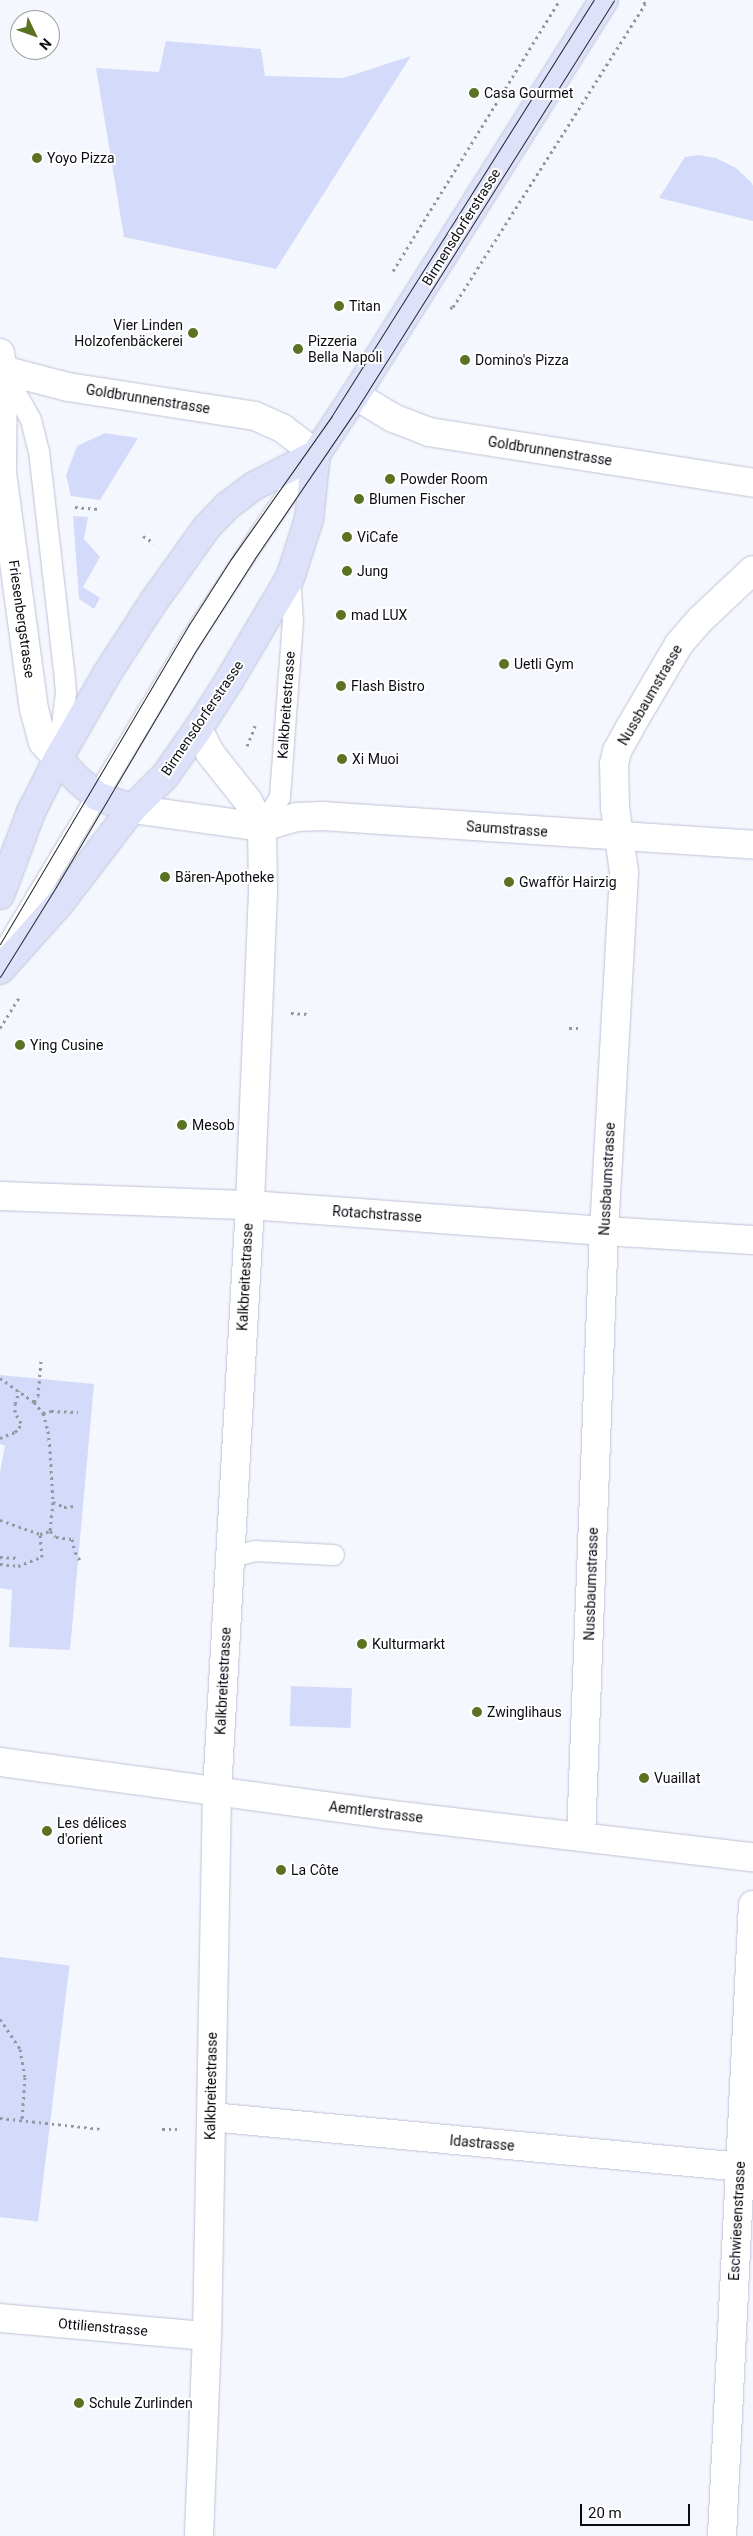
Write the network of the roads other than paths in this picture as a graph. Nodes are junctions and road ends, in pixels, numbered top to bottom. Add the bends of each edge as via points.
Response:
1 (604, 0) edge
2 (1, 364) edge
3 (355, 396) junction
4 (316, 454) junction
5 (753, 484) edge
6 (753, 570) edge
7 (290, 578) junction
8 (198, 729) junction
9 (58, 759) junction
10 (97, 796) junction
11 (132, 809) junction
12 (262, 827) junction
13 (618, 837) junction
14 (753, 845) edge
15 (0, 895) edge
16 (0, 958) edge
17 (0, 970) edge
18 (0, 1196) edge
19 (250, 1204) junction
20 (604, 1231) junction
21 (753, 1240) edge
22 (334, 1555) dead end
23 (229, 1558) junction
24 (0, 1762) edge
25 (217, 1792) junction
26 (581, 1837) junction
27 (753, 1858) edge
28 (753, 1905) edge
29 (211, 2118) junction
30 (746, 2167) edge
31 (0, 2318) edge
32 (207, 2336) junction
33 (199, 2536) edge
34 (722, 2536) edge

1 - 3 main road, Birmensdorferstrasse
2 - 4 street, Goldbrunnenstrasse via 68,386 255,416 282,428
2 - 9 street, Friesenbergstrasse via 2,473 34,709 43,742
2 - 9 lane via 31,420 40,451 65,686
3 - 4 main road, Birmensdorferstrasse
3 - 5 street, Goldbrunnenstrasse via 393,418 429,432
4 - 7 main road, Birmensdorferstrasse via 309,519
4 - 9 main road, Birmensdorferstrasse via 254,486 226,507 207,527 108,672
4 - 10 lane, Birmensdorferstrasse via 196,633
6 - 13 street, Nussbaumstrasse via 679,644 617,751 614,764
7 - 8 main road, Birmensdorferstrasse
7 - 12 lane, Kalkbreitestrasse via 293,622 280,797
8 - 11 main road, Birmensdorferstrasse via 165,776
8 - 12 street, Kalkbreitestrasse via 210,753 248,801
9 - 10 main road
9 - 15 main road, Birmensdorferstrasse via 31,812
10 - 11 main road
10 - 16 lane, Birmensdorferstrasse
11 - 12 street
11 - 17 main road, Birmensdorferstrasse via 64,898
12 - 13 street, Saumstrasse via 296,817 322,816
12 - 19 street, Kalkbreitestrasse via 261,966
13 - 14 street, Saumstrasse
13 - 20 street, Nussbaumstrasse via 624,872
18 - 19 street, Rotachstrasse
19 - 20 street, Rotachstrasse
19 - 23 street, Kalkbreitestrasse
20 - 21 street, Rotachstrasse
20 - 26 street, Nussbaumstrasse
22 - 23 lane via 255,1551
23 - 25 street, Kalkbreitestrasse
24 - 25 street, Aemtlerstrasse
25 - 26 street, Aemtlerstrasse
25 - 29 street, Kalkbreitestrasse
26 - 27 street, Aemtlerstrasse
28 - 30 street, Eschwiesenstrasse
29 - 30 street, Idastrasse
29 - 32 street, Kalkbreitestrasse
30 - 34 street, Eschwiesenstrasse
31 - 32 street, Ottilienstrasse
32 - 33 street, Kalkbreitestrasse

